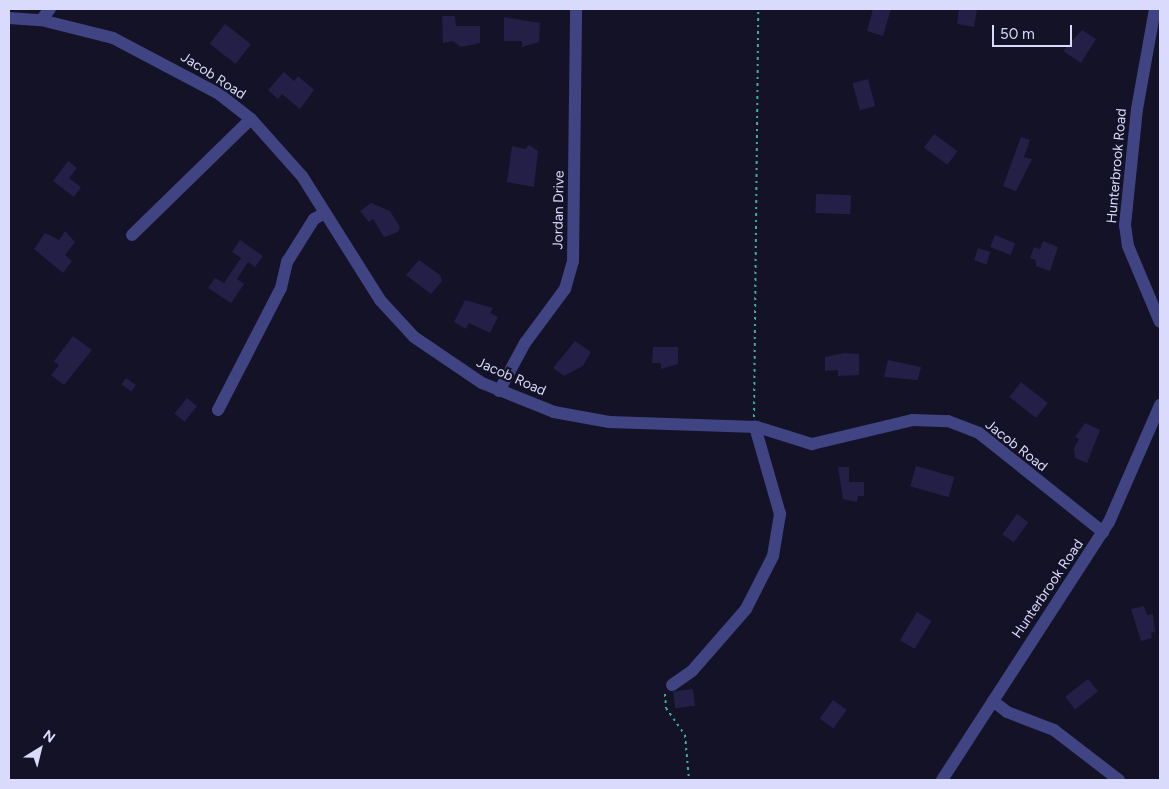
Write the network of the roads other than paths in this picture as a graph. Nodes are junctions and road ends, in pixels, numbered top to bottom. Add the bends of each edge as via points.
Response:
1 (50, 9) edge
2 (576, 9) edge
3 (1155, 9) edge
4 (9, 18) edge
5 (41, 20) junction
6 (251, 119) junction
7 (323, 214) junction
8 (132, 235) dead end
9 (1160, 322) edge
10 (499, 391) junction
11 (1160, 405) edge
12 (218, 410) dead end
13 (755, 427) junction
14 (1103, 532) junction
15 (672, 685) road end
16 (992, 700) junction
17 (942, 780) edge
18 (1119, 780) edge

1 - 5 street
2 - 10 street, Jordan Drive via 573,261 561,297 525,343
3 - 9 street, Hunterbrook Road via 1137,108 1125,225 1128,246
4 - 5 street, Jacob Road
5 - 6 street, Jacob Road via 113,38 150,54 219,94
6 - 7 street, Jacob Road via 302,176
6 - 8 street
7 - 10 street, Jacob Road via 380,300 414,337
7 - 12 street via 314,219 287,262 282,288
10 - 13 street, Jacob Road via 554,412 609,422
11 - 14 street, Hunterbrook Road
13 - 14 street, Jacob Road via 812,444 913,420 948,421 985,438
13 - 15 street via 780,514 774,556 746,609 692,671
14 - 16 street, Hunterbrook Road
16 - 17 street, Hunterbrook Road
16 - 18 street via 1007,712 1054,730

